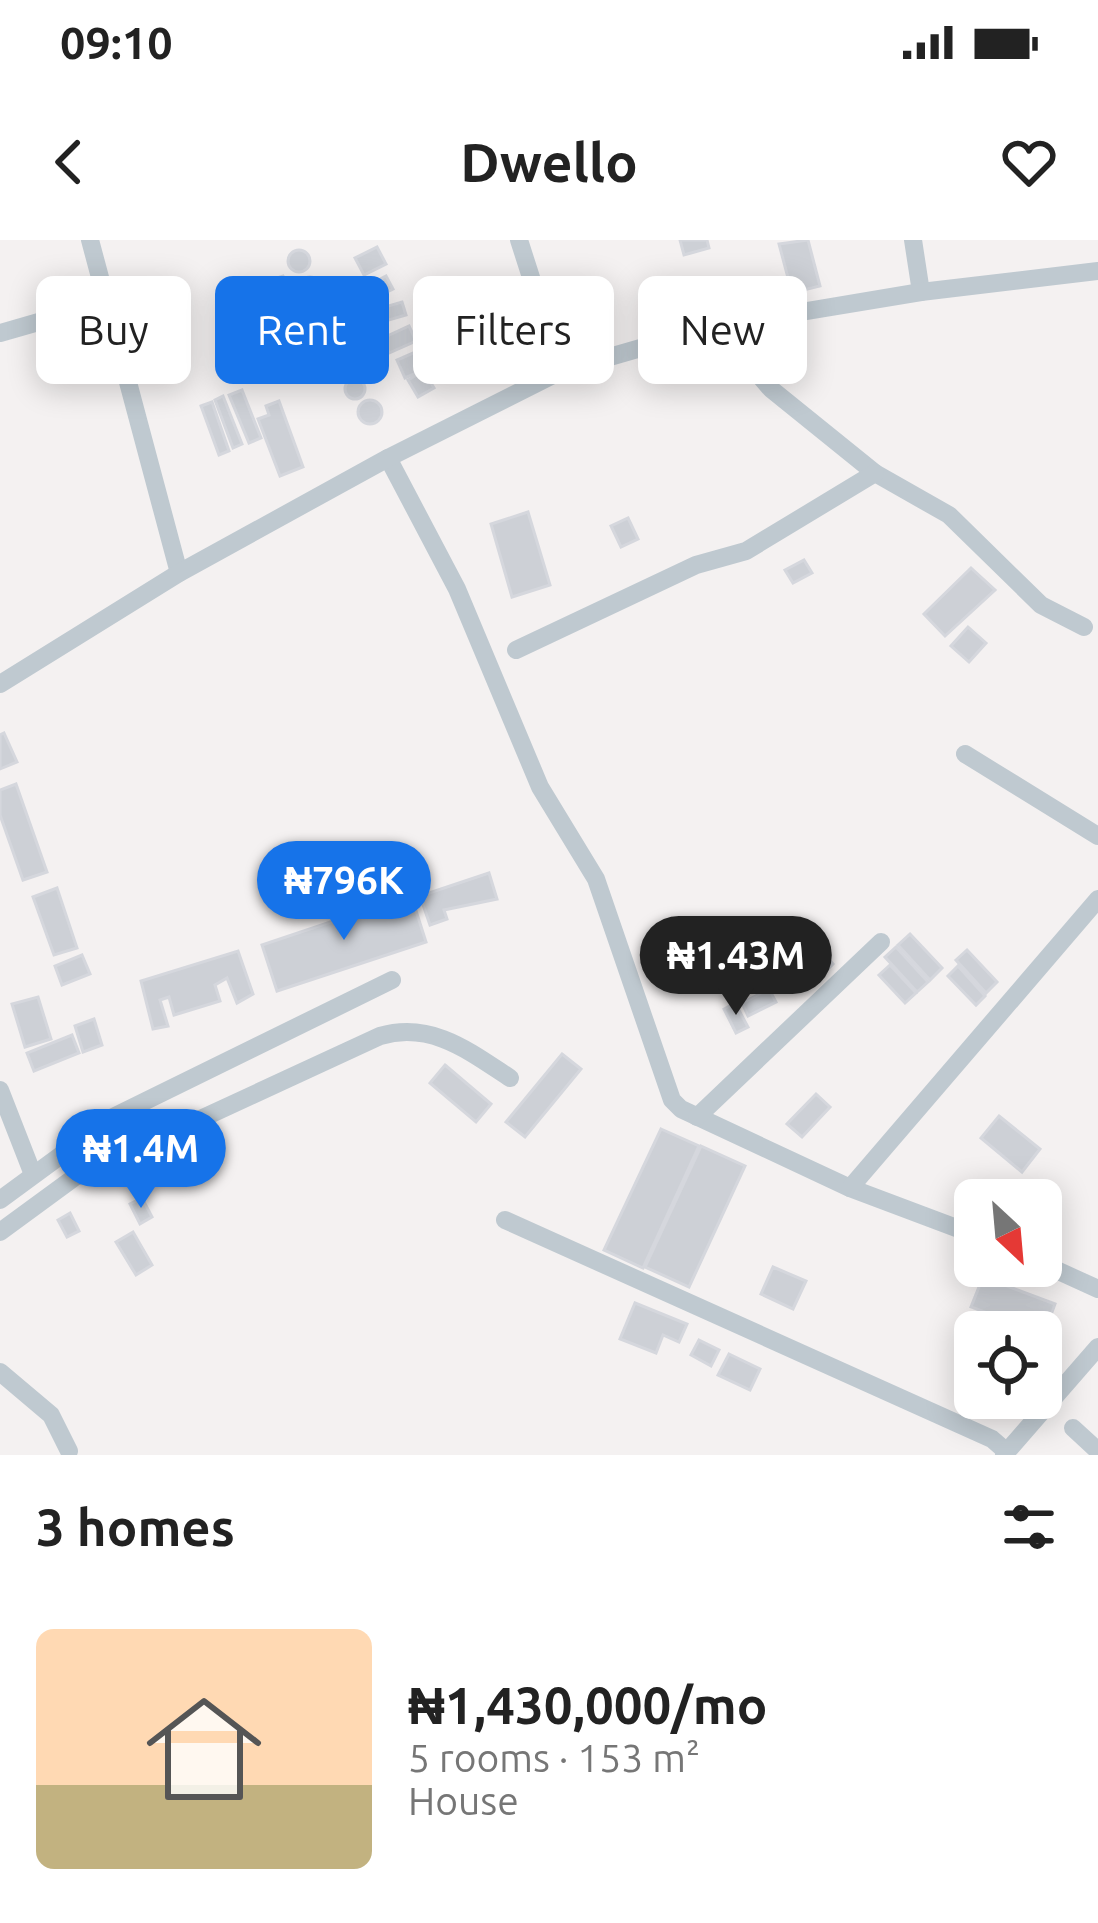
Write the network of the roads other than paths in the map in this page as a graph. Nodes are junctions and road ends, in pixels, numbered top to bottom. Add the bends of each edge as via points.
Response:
1 (90, 240) edge
2 (519, 240) edge
3 (909, 240) edge
4 (1098, 271) edge
5 (100, 276) edge
6 (531, 276) edge
7 (920, 292) junction
8 (807, 311) edge
9 (36, 323) edge
10 (0, 334) edge
11 (129, 384) edge
12 (535, 384) edge
13 (767, 384) edge
14 (388, 458) junction
15 (875, 473) junction
16 (179, 573) junction
17 (1084, 627) dead end
18 (516, 650) dead end
19 (1, 682) edge
20 (965, 754) dead end
21 (1098, 836) edge
22 (1098, 898) edge
23 (881, 942) dead end
24 (392, 980) dead end
25 (510, 1078) dead end
26 (0, 1090) edge
27 (697, 1117) junction
28 (32, 1172) junction
29 (850, 1188) junction
30 (0, 1200) edge
31 (505, 1220) dead end
32 (954, 1227) edge
33 (0, 1232) edge
34 (1062, 1272) edge
35 (1098, 1288) edge
36 (1098, 1347) edge
37 (0, 1372) edge
38 (1073, 1428) dead end
39 (69, 1451) dead end
40 (1098, 1451) edge
41 (1006, 1453) edge

1 - 5 street
2 - 6 street
3 - 7 street
4 - 7 street
7 - 8 street
9 - 10 street
11 - 16 street
12 - 14 street
13 - 15 street
14 - 16 street
14 - 27 street via 457,589 540,787 596,879 672,1100
15 - 17 street via 949,515 1041,604
15 - 18 street via 746,551
16 - 19 street
20 - 21 street
22 - 29 street
23 - 27 street
24 - 28 street via 113,1117
25 - 33 street via 439,1036 406,1028 75,1177
26 - 28 street
27 - 29 street
28 - 30 street
29 - 32 street
31 - 41 street via 992,1439
34 - 35 street
36 - 41 street
37 - 39 street via 51,1414
38 - 40 street

